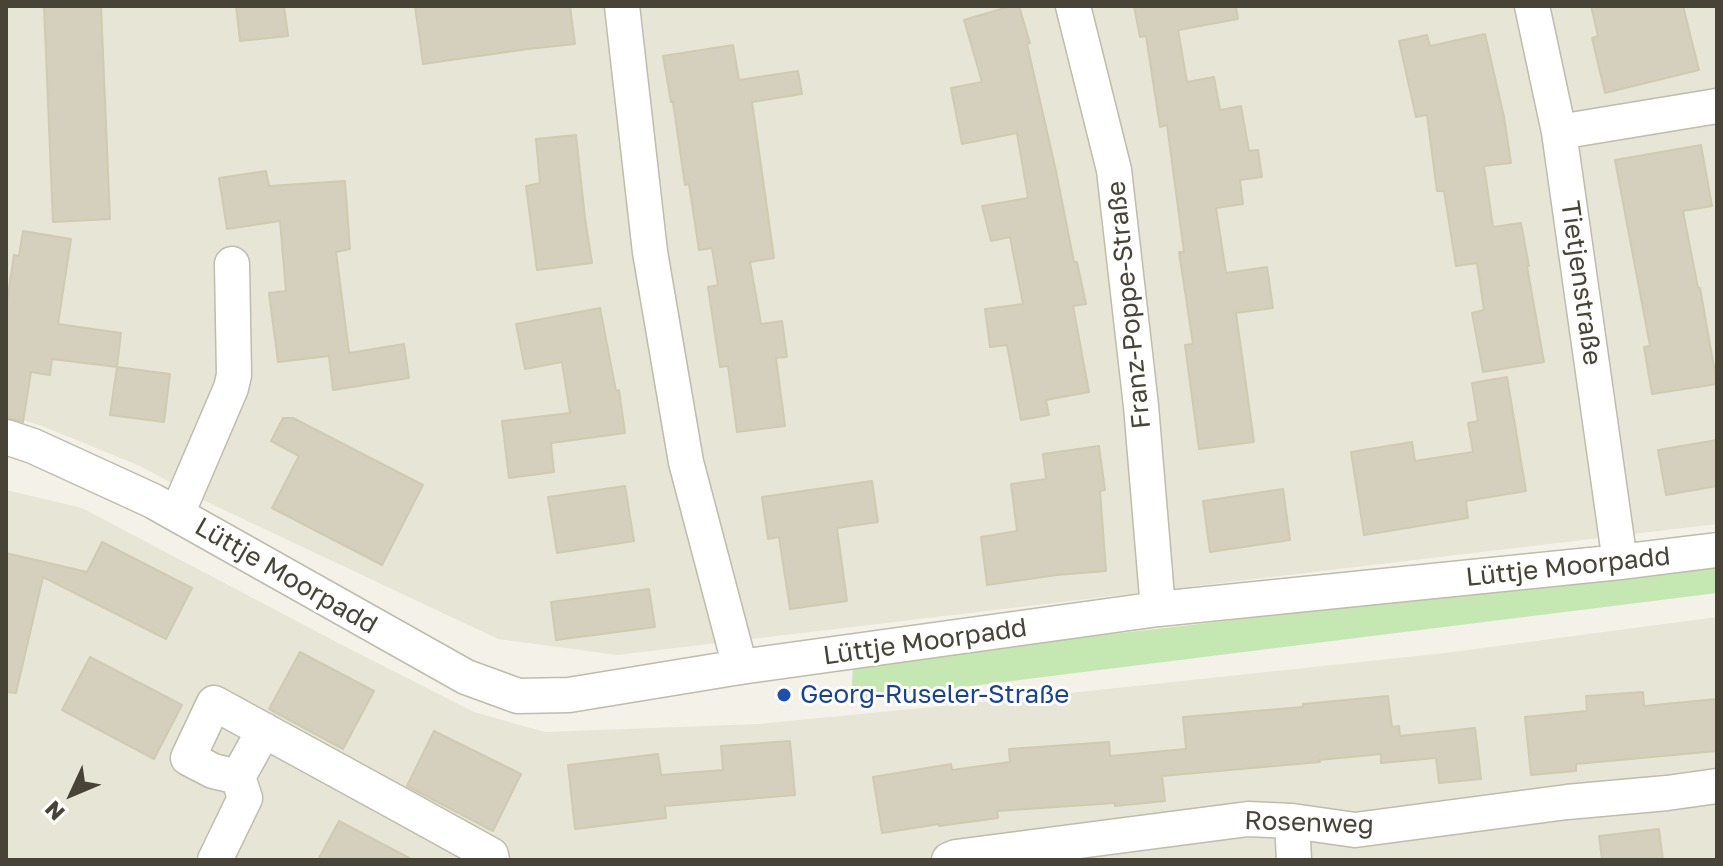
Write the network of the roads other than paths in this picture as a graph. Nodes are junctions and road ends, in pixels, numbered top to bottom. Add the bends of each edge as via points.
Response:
1 (622, 6) edge
2 (1073, 6) edge
3 (1532, 6) edge
4 (1717, 106) edge
5 (1559, 132) junction
6 (232, 264) dead end
7 (6, 437) edge
8 (177, 514) junction
9 (1717, 550) edge
10 (1620, 562) junction
11 (1158, 609) junction
12 (740, 667) junction
13 (264, 730) junction
14 (238, 777) junction
15 (1717, 786) edge
16 (1292, 821) junction
17 (215, 860) edge
18 (492, 860) edge
19 (949, 860) edge
20 (1294, 860) edge

1 - 12 street via 650,252 686,462
2 - 11 street, Franz-Poppe-Straße via 1114,170
3 - 5 street, Tietjenstraße
4 - 5 street
5 - 10 street, Tietjenstraße
6 - 8 street, Lüttje Moorpadd via 234,375
7 - 8 street, Lüttje Moorpadd
8 - 12 street, Lüttje Moorpadd via 466,677 518,696 569,695
9 - 10 street, Lüttje Moorpadd
10 - 11 street, Lüttje Moorpadd
11 - 12 street, Lüttje Moorpadd
13 - 14 street
13 - 14 street via 214,703 188,758
13 - 18 street
14 - 17 street via 245,798
15 - 16 street, Rosenweg via 1355,830
16 - 19 street, Rosenweg via 1248,819
16 - 20 street

